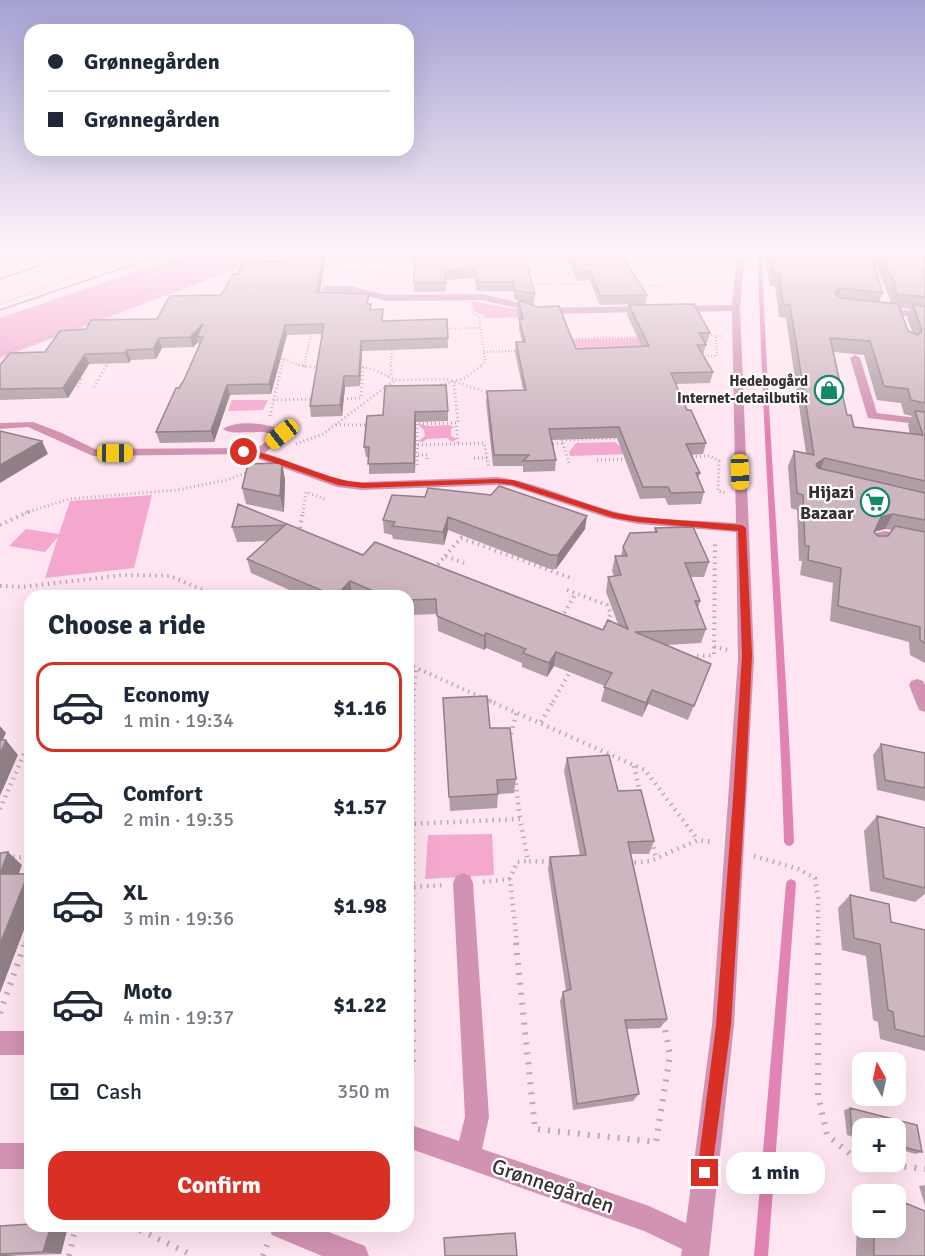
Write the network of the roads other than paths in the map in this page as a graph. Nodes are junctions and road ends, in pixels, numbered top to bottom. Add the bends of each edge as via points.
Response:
1 (541, 310) edge
2 (629, 310) edge
3 (736, 310) edge
4 (872, 310) edge
5 (884, 311) joint
6 (898, 312) junction
7 (925, 315) edge
8 (902, 323) edge
9 (855, 358) edge
10 (925, 422) edge
11 (0, 426) edge
12 (229, 429) dead end
13 (256, 454) junction
14 (742, 528) junction
15 (925, 543) edge
16 (875, 546) edge
17 (916, 685) dead end
18 (925, 705) edge
19 (463, 884) dead end
20 (0, 1043) edge
21 (24, 1043) edge
22 (414, 1138) edge
23 (0, 1156) edge
24 (24, 1156) edge
25 (467, 1157) junction
26 (296, 1232) edge
27 (696, 1249) edge
28 (355, 1256) edge

1 - 2 street
3 - 14 street, Grønnegården
4 - 5 street
5 - 6 street
6 - 7 street
6 - 8 street
9 - 10 street via 872,416
11 - 13 street via 29,424 93,453
12 - 13 street via 265,428 282,434
13 - 14 street via 341,483 363,486 497,481 638,520
14 - 27 street, Grønnegården via 747,655 736,848 723,1025
15 - 16 street via 885,535 880,536
17 - 18 street
19 - 25 street via 477,1117
20 - 21 street
22 - 25 street, Grønnegården
23 - 24 street
25 - 27 street, Grønnegården via 649,1219
26 - 28 street

